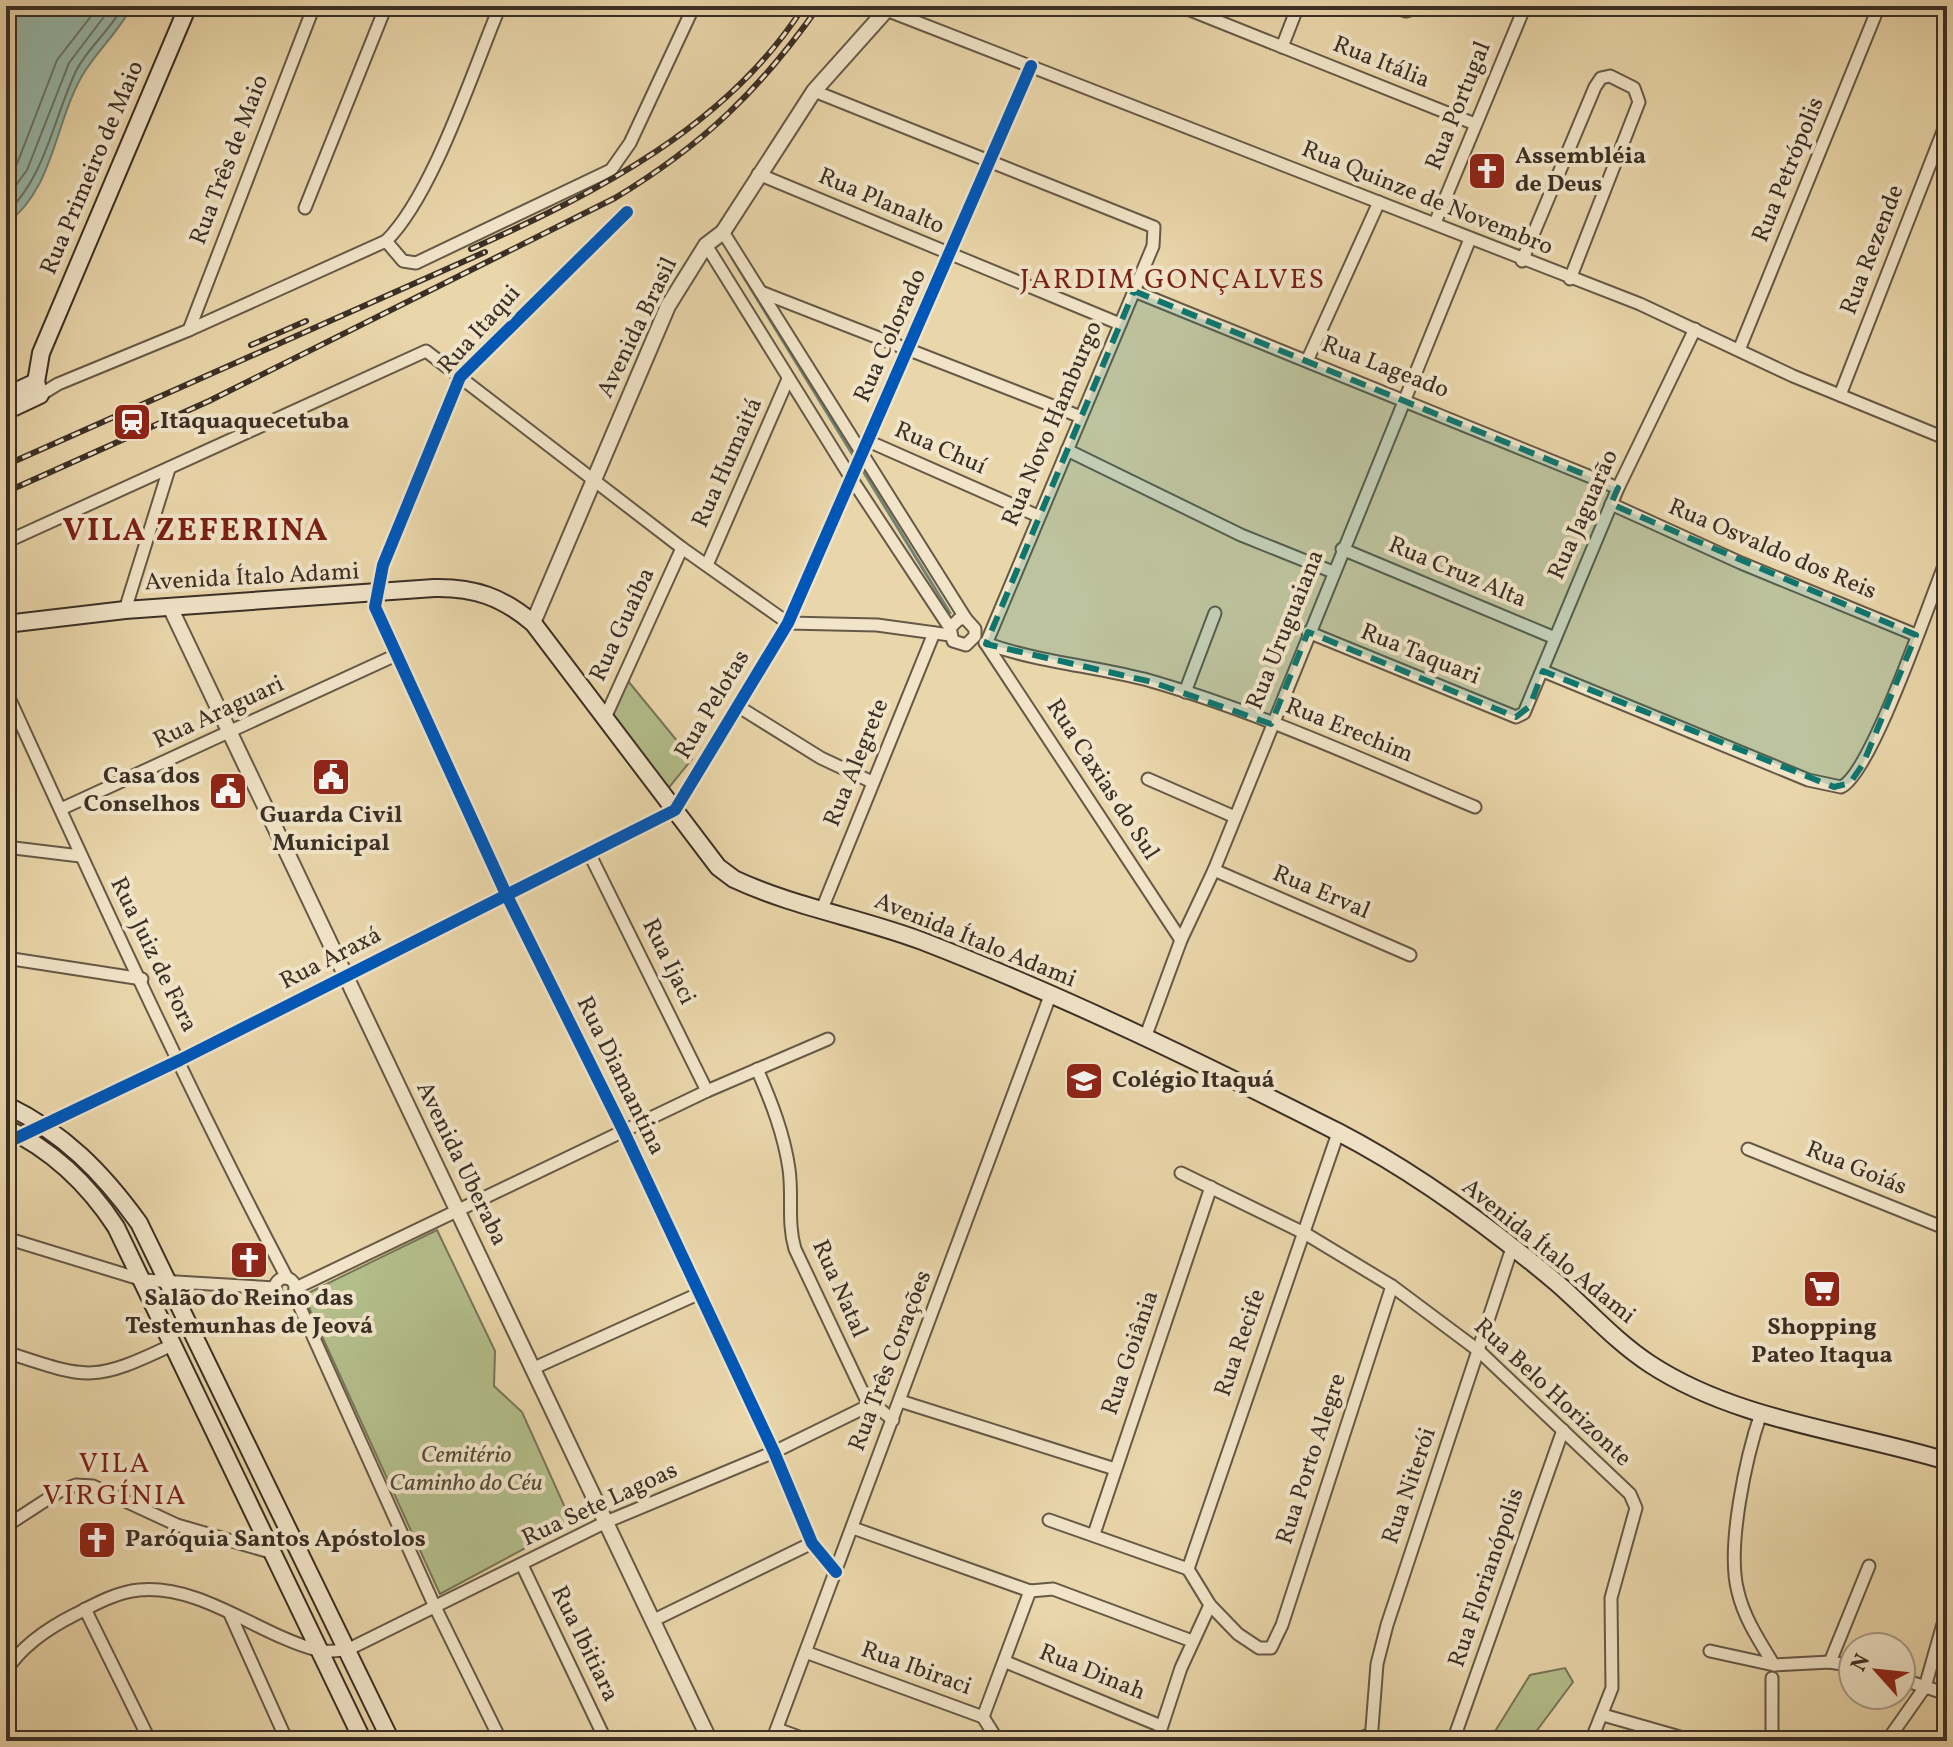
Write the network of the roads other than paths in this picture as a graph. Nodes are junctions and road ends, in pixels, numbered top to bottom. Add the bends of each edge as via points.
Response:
1 (188, 6) edge
2 (314, 6) edge
3 (386, 6) edge
4 (500, 6) edge
5 (694, 6) edge
6 (1180, 6) edge
7 (1298, 6) edge
8 (1390, 6) edge
9 (1423, 6) edge
10 (1525, 6) edge
11 (1879, 6) edge
12 (888, 8) edge
13 (1199, 10) edge
14 (1282, 47) junction
15 (1031, 66) junction
16 (814, 91) junction
17 (1947, 121) edge
18 (1475, 124) junction
19 (990, 162) junction
20 (758, 174) junction
21 (1379, 202) junction
22 (305, 208) dead end
23 (627, 212) dead end
24 (1435, 223) junction
25 (723, 232) junction
26 (1470, 239) junction
27 (386, 241) junction
28 (706, 245) junction
29 (950, 256) junction
30 (1522, 261) junction
31 (1570, 279) junction
32 (1134, 291) junction
33 (761, 292) junction
34 (1120, 324) junction
35 (1695, 329) junction
36 (189, 330) junction
37 (910, 350) junction
38 (1739, 350) junction
39 (1307, 361) junction
40 (460, 377) junction
41 (788, 379) junction
42 (38, 389) junction
43 (1840, 395) junction
44 (6, 396) edge
45 (1403, 398) junction
46 (6, 411) edge
47 (1081, 417) junction
48 (1947, 439) edge
49 (868, 441) junction
50 (1067, 450) junction
51 (860, 457) junction
52 (169, 469) junction
53 (851, 477) junction
54 (593, 478) junction
55 (1618, 488) junction
56 (1611, 504) junction
57 (1038, 516) junction
58 (6, 542) edge
59 (682, 548) junction
60 (1342, 549) junction
61 (1947, 558) edge
62 (707, 565) junction
63 (1333, 572) junction
64 (375, 595) junction
65 (170, 607) junction
66 (125, 610) junction
67 (1215, 613) dead end
68 (966, 619) junction
69 (533, 623) junction
70 (788, 623) junction
71 (6, 624) edge
72 (950, 632) junction
73 (1308, 632) junction
74 (934, 633) junction
75 (1916, 635) junction
76 (974, 638) junction
77 (1555, 638) junction
78 (986, 644) junction
79 (396, 655) junction
80 (1543, 671) junction
81 (6, 691) edge
82 (1185, 692) junction
83 (739, 707) junction
84 (1516, 717) joint
85 (604, 720) junction
86 (1271, 724) junction
87 (229, 733) junction
88 (1148, 779) dead end
89 (872, 782) junction
90 (1475, 807) dead end
91 (61, 809) junction
92 (675, 810) junction
93 (1235, 817) junction
94 (6, 847) edge
95 (589, 853) junction
96 (80, 856) junction
97 (1214, 870) junction
98 (506, 894) junction
99 (822, 909) junction
100 (1181, 940) junction
101 (1410, 955) dead end
102 (6, 958) edge
103 (344, 977) junction
104 (142, 979) junction
105 (1050, 996) junction
106 (1145, 1038) junction
107 (828, 1039) dead end
108 (180, 1060) junction
109 (757, 1069) junction
110 (707, 1091) junction
111 (6, 1105) edge
112 (42, 1125) junction
113 (624, 1132) junction
114 (1338, 1133) junction
115 (11, 1135) edge
116 (1748, 1149) dead end
117 (1181, 1173) dead end
118 (1211, 1187) junction
119 (460, 1212) junction
120 (1947, 1229) edge
121 (1302, 1232) junction
122 (6, 1238) edge
123 (1512, 1248) junction
124 (287, 1278) junction
125 (143, 1280) junction
126 (170, 1283) junction
127 (1392, 1286) junction
128 (275, 1288) junction
129 (295, 1291) junction
130 (698, 1294) junction
131 (172, 1345) junction
132 (1479, 1351) junction
133 (6, 1352) edge
134 (534, 1368) junction
135 (900, 1401) junction
136 (872, 1404) junction
137 (1761, 1413) junction
138 (893, 1420) junction
139 (1563, 1430) junction
140 (774, 1452) junction
141 (1947, 1461) edge
142 (1115, 1469) junction
143 (1049, 1520) dead end
144 (606, 1522) junction
145 (6, 1526) edge
146 (853, 1528) junction
147 (1094, 1534) junction
148 (812, 1543) junction
149 (270, 1552) junction
150 (522, 1565) junction
151 (1869, 1566) dead end
152 (1188, 1569) junction
153 (836, 1572) junction
154 (1030, 1591) junction
155 (1210, 1605) junction
156 (435, 1607) junction
157 (85, 1609) junction
158 (1947, 1610) edge
159 (230, 1614) junction
160 (652, 1621) junction
161 (1192, 1641) junction
162 (347, 1650) junction
163 (319, 1651) junction
164 (1710, 1651) dead end
165 (808, 1653) junction
166 (1006, 1662) junction
167 (1830, 1662) junction
168 (1837, 1663) edge
169 (1774, 1665) junction
170 (6, 1671) edge
171 (1772, 1678) dead end
172 (1917, 1684) edge
173 (1925, 1687) junction
174 (1947, 1694) edge
175 (1603, 1715) junction
176 (983, 1717) junction
177 (1161, 1726) junction
178 (6, 1728) edge
179 (775, 1735) edge
180 (1371, 1737) edge
181 (14, 1741) edge
182 (150, 1741) edge
183 (287, 1741) edge
184 (363, 1741) edge
185 (391, 1741) edge
186 (501, 1741) edge
187 (606, 1741) edge
188 (710, 1741) edge
189 (810, 1741) edge
190 (998, 1741) edge
191 (1157, 1741) edge
192 (1354, 1741) edge
193 (1453, 1741) edge
194 (1591, 1741) edge
195 (1694, 1741) edge
196 (1772, 1741) edge
197 (1887, 1741) edge

1 - 42 main road, Rua Primeiro de Maio via 41,353
2 - 36 street, Rua Três de Maio
3 - 22 street
4 - 27 street via 426,182
5 - 27 street via 630,143 611,170 416,263 403,261
6 - 13 street, Rua Itália
7 - 14 street
8 - 9 street via 1406,11
10 - 18 street, Rua Portugal
11 - 38 street, Rua Petrópolis
12 - 15 street, Rua Quinze de Novembro
12 - 16 street, Avenida Brasil
13 - 14 street, Rua Itália
14 - 18 street, Rua Itália
15 - 19 street, Rua Colorado
15 - 21 street, Rua Quinze de Novembro
16 - 19 street
16 - 20 street, Avenida Brasil
17 - 43 street, Rua Rezende
18 - 24 street, Rua Portugal
19 - 29 street, Rua Colorado
19 - 32 street, Rua Novo Hamburgo via 1150,223 1155,238
20 - 25 street, Avenida Brasil
20 - 29 street, Rua Planalto
21 - 24 street, Rua Quinze de Novembro
21 - 39 street
23 - 40 street, Rua Itaqui
24 - 26 street, Rua Quinze de Novembro
25 - 28 street, Avenida Brasil
25 - 33 street
26 - 30 street, Rua Quinze de Novembro
26 - 45 street, Rua Uruguaiana
27 - 36 street
28 - 41 street
28 - 54 street, Avenida Brasil via 668,306
29 - 34 street, Rua Planalto
29 - 37 street, Rua Colorado
30 - 31 street, Rua Quinze de Novembro
30 - 31 street via 1595,87 1610,76 1634,88 1639,102
31 - 35 street, Rua Quinze de Novembro
32 - 34 street, Rua Novo Hamburgo
32 - 39 street, Rua Lageado
33 - 37 street
33 - 51 street
34 - 47 street, Rua Novo Hamburgo
35 - 38 street, Rua Quinze de Novembro
35 - 55 street, Rua Jaguarão
36 - 42 street
37 - 47 street
37 - 49 street, Rua Colorado
38 - 43 street, Rua Quinze de Novembro
39 - 45 street, Rua Lageado
40 - 52 street via 426,351
40 - 54 street
40 - 64 street, Rua Itaqui
41 - 53 street
41 - 62 street, Rua Humaitá
42 - 44 main road
42 - 46 main road
43 - 48 street, Rua Quinze de Novembro
45 - 55 street, Rua Lageado
45 - 60 street, Rua Uruguaiana
47 - 50 street, Rua Novo Hamburgo
49 - 51 street, Rua Colorado
49 - 57 street, Rua Chuí
50 - 57 street, Rua Novo Hamburgo
50 - 63 street via 1215,523
51 - 53 street, Rua Colorado
51 - 68 street
52 - 58 street
52 - 66 street
53 - 70 street, Rua Colorado
53 - 72 street
54 - 59 street
54 - 69 street, Avenida Brasil
55 - 56 street, Rua Jaguarão
56 - 75 street, Rua Osvaldo dos Reis
56 - 77 street, Rua Jaguarão
57 - 78 street, Rua Novo Hamburgo
59 - 62 street
59 - 85 street, Rua Guaíba
60 - 63 street, Rua Uruguaiana
60 - 77 street, Rua Cruz Alta
61 - 75 street
62 - 70 street
63 - 73 street, Rua Uruguaiana
64 - 65 main road, Avenida Ítalo Adami
64 - 69 main road, Avenida Ítalo Adami via 472,589 506,602
64 - 79 street, Rua Diamantina
65 - 66 main road, Avenida Ítalo Adami
65 - 87 street, Avenida Uberaba
66 - 71 main road, Avenida Ítalo Adami
67 - 82 street
68 - 72 street via 959,619
68 - 76 street via 975,629
69 - 85 main road, Avenida Ítalo Adami
70 - 74 street via 877,625
70 - 83 street, Rua Pelotas
72 - 74 street
72 - 76 street, Rua Erechim via 959,644
73 - 84 street, Rua Taquari
73 - 86 street, Rua Uruguaiana
74 - 89 street, Rua Alegrete
75 - 80 street via 1863,764 1846,785 1834,787
76 - 78 street, Rua Erechim
77 - 80 street, Rua Jaguarão
78 - 82 street, Rua Erechim
78 - 100 street, Rua Caxias do Sul
79 - 87 street, Rua Araguari
79 - 98 street, Rua Diamantina
80 - 84 street, Rua Jaguarão via 1530,706
81 - 91 street, Rua Juiz de Fora
82 - 86 street, Rua Erechim
83 - 89 street
83 - 92 street, Rua Pelotas
85 - 92 main road, Avenida Ítalo Adami
86 - 90 street, Rua Erechim
86 - 93 street, Rua Uruguaiana
87 - 91 street, Rua Araguari
87 - 103 street, Avenida Uberaba
88 - 93 street
89 - 99 street, Rua Alegrete
91 - 96 street, Rua Juiz de Fora
92 - 95 street, Rua Araxá
92 - 99 main road, Avenida Ítalo Adami via 726,874
93 - 97 street, Rua Uruguaiana
94 - 96 street
95 - 98 street, Rua Araxá
95 - 110 street, Rua Ijaci
96 - 104 street, Rua Juiz de Fora
97 - 100 street, Rua Uruguaiana
97 - 101 street, Rua Erval
98 - 103 street, Rua Araxá
98 - 113 street, Rua Diamantina
99 - 105 main road, Avenida Ítalo Adami via 918,940
100 - 106 street, Rua Uruguaiana
102 - 104 street
103 - 108 street, Rua Araxá
103 - 119 street, Avenida Uberaba
104 - 108 street, Rua Juiz de Fora
105 - 106 main road, Avenida Ítalo Adami
105 - 135 street, Rua Três Corações
106 - 114 main road, Avenida Ítalo Adami
107 - 109 street
108 - 112 street, Rua Araxá
108 - 124 street, Rua Juiz de Fora
109 - 110 street
109 - 136 street, Rua Natal via 785,1152 795,1249
110 - 113 street
111 - 112 main road
112 - 115 street, Rua Araxá
112 - 126 main road via 83,1154 104,1177 139,1223
113 - 119 street
113 - 130 street, Rua Diamantina
114 - 121 street, Rua Recife
114 - 123 main road, Avenida Ítalo Adami
115 - 125 main road via 70,1170 116,1227
116 - 120 street, Rua Goiás
117 - 118 street, Rua Belo Horizonte
118 - 121 street, Rua Belo Horizonte
118 - 142 street, Rua Goiânia
119 - 129 street
119 - 134 street, Avenida Uberaba
121 - 127 street, Rua Belo Horizonte
121 - 152 street, Rua Recife
122 - 125 street
123 - 132 street, Rua Niterói
123 - 137 main road, Avenida Ítalo Adami via 1650,1363 1692,1387
124 - 128 street
124 - 129 street, Rua Juiz de Fora
125 - 126 street
125 - 131 main road
126 - 128 street
126 - 162 main road
127 - 132 street, Rua Belo Horizonte
127 - 155 street, Rua Porto Alegre via 1274,1646 1251,1644
128 - 129 street via 282,1298
129 - 156 street
130 - 134 street
130 - 140 street, Rua Diamantina
131 - 133 street via 106,1374 85,1375
131 - 149 main road
132 - 139 street, Rua Belo Horizonte
132 - 180 street, Rua Niterói via 1387,1625 1377,1664
134 - 144 street, Avenida Uberaba
135 - 138 street, Rua Três Corações
135 - 142 street
136 - 138 street, Rua Natal
136 - 140 street, Rua Sete Lagoas
137 - 141 main road, Avenida Ítalo Adami
137 - 169 street via 1744,1479 1735,1577 1742,1605
138 - 146 street, Rua Três Corações
139 - 175 street, Rua Belo Horizonte via 1627,1491 1636,1508 1611,1598 1614,1663
139 - 193 street, Rua Florianópolis
140 - 144 street, Rua Sete Lagoas
140 - 148 street, Rua Diamantina
142 - 147 street, Rua Goiânia
143 - 147 street
144 - 150 street, Rua Sete Lagoas
144 - 160 street, Avenida Uberaba
145 - 149 street via 60,1491 93,1486 177,1525
146 - 153 street, Rua Três Corações
146 - 154 street
147 - 152 street
148 - 153 street, Rua Diamantina
148 - 160 street
149 - 163 main road
150 - 156 street, Rua Sete Lagoas
150 - 187 street, Rua Ibitiara
151 - 167 street
152 - 155 street
153 - 165 street, Rua Três Corações
154 - 161 street via 1053,1589
154 - 166 street
155 - 161 street
156 - 162 street, Rua Sete Lagoas
156 - 186 street
157 - 159 street via 120,1594 160,1590
157 - 170 street via 28,1646
157 - 182 street
158 - 173 street
159 - 163 street
159 - 183 street
160 - 188 street, Avenida Uberaba
161 - 177 street
162 - 163 street
162 - 185 main road
163 - 184 main road
164 - 169 street
165 - 176 street, Rua Ibiraci
165 - 179 street, Rua Três Corações
166 - 176 street
166 - 177 street, Rua Dinah
167 - 168 street
167 - 169 street
171 - 196 street
172 - 173 street
173 - 174 street
173 - 197 street
175 - 194 street, Rua Belo Horizonte
175 - 195 street
176 - 190 street, Rua Ibiraci
177 - 191 street
178 - 181 street
179 - 189 street
180 - 192 street

